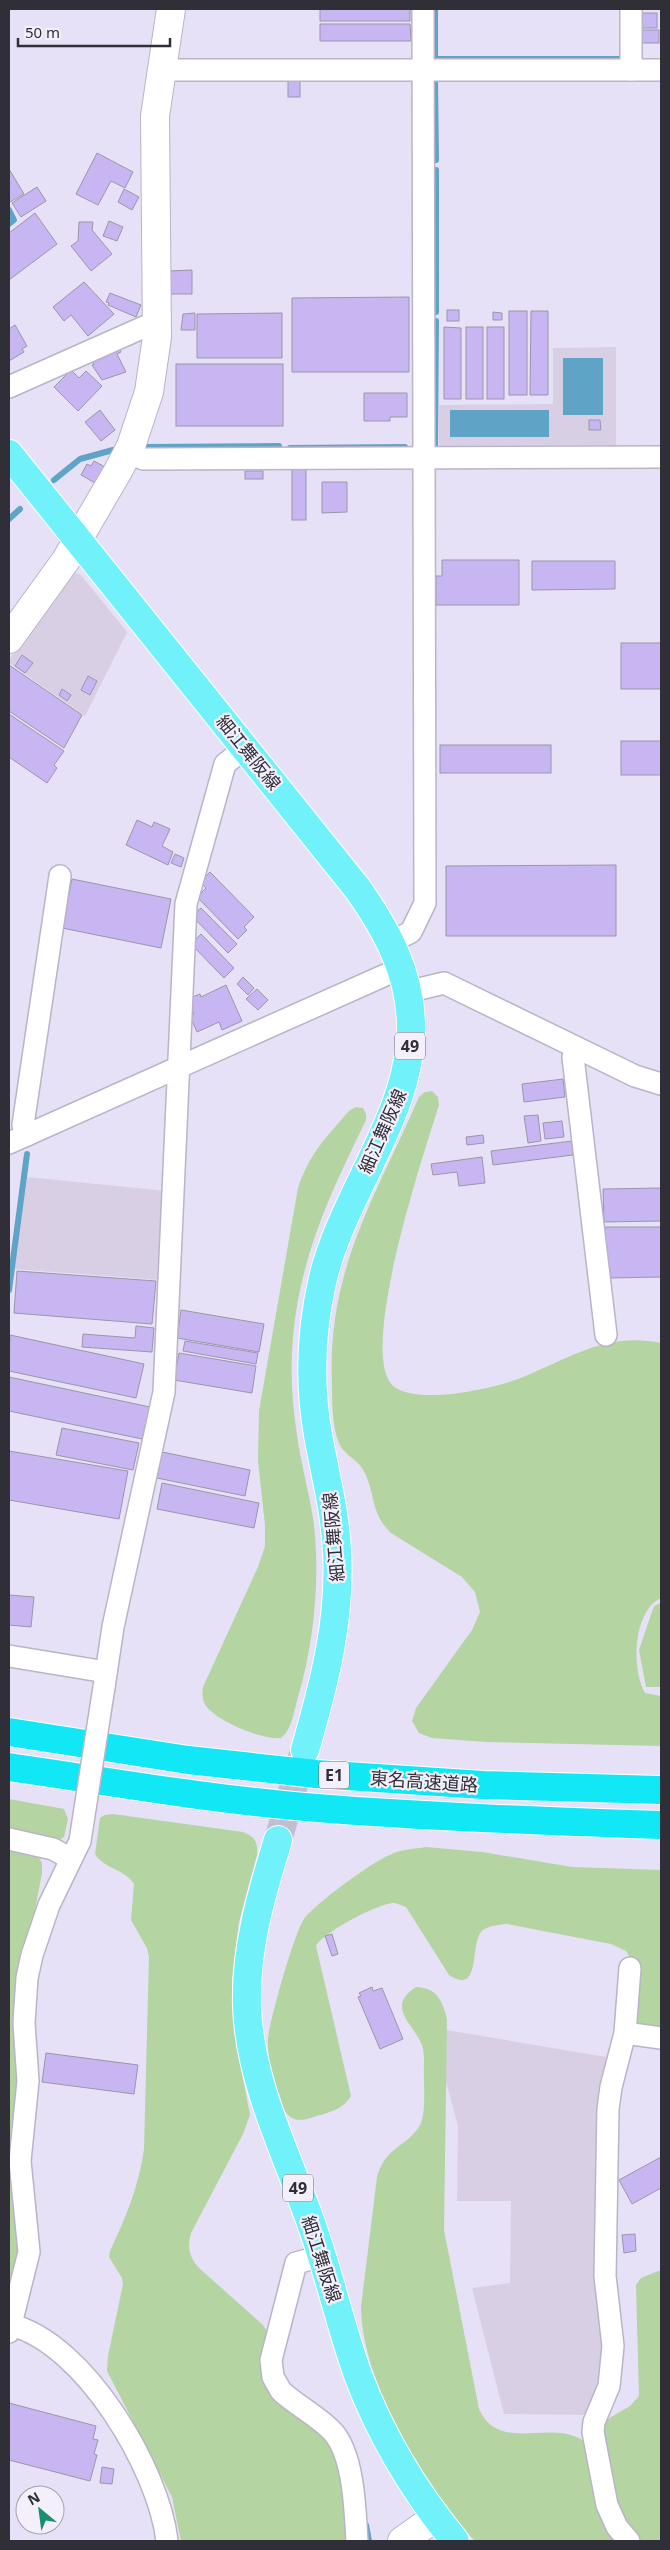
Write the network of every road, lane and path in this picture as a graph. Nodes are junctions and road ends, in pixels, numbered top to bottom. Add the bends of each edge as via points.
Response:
1 (171, 9) edge
2 (423, 9) edge
3 (631, 9) edge
4 (161, 67) junction
5 (423, 70) junction
6 (631, 70) junction
7 (661, 70) edge
8 (157, 327) junction
9 (9, 388) edge
10 (128, 452) junction
11 (9, 454) edge
12 (661, 457) edge
13 (424, 458) junction
14 (78, 540) junction
15 (9, 639) edge
16 (246, 748) junction
17 (60, 876) dead end
18 (391, 942) junction
19 (404, 980) junction
20 (577, 1048) junction
21 (178, 1066) junction
22 (661, 1084) edge
23 (18, 1139) edge
24 (606, 1335) dead end
25 (9, 1656) edge
26 (105, 1680) junction
27 (9, 1732) edge
28 (305, 1750) tunnel mouth
29 (9, 1767) edge
30 (661, 1790) edge
31 (661, 1824) edge
32 (9, 1838) edge
33 (278, 1840) tunnel mouth
34 (76, 1850) junction
35 (630, 1968) dead end
36 (625, 2033) junction
37 (661, 2038) edge
38 (322, 2256) junction
39 (10, 2328) edge
40 (436, 2518) junction
41 (167, 2541) edge
42 (357, 2541) edge
43 (402, 2541) edge
44 (455, 2541) edge
45 (629, 2541) edge

1 - 4 street
2 - 5 street
3 - 6 street
4 - 5 street via 174,70
4 - 8 street via 155,116
5 - 6 street
5 - 13 street
6 - 7 street
8 - 9 street via 144,327
8 - 10 street via 149,392
10 - 13 street via 143,459
10 - 14 street
11 - 14 main road, 細江舞阪線 / 49
12 - 13 street
13 - 18 street via 425,902 411,932
14 - 15 street
14 - 16 main road, 細江舞阪線 / 49
16 - 18 main road, 細江舞阪線 / 49 via 358,888
16 - 21 street via 226,764 186,904
17 - 23 street via 23,1125
18 - 19 main road, 細江舞阪線 / 49
19 - 20 street via 444,984
19 - 21 street
19 - 28 main road, 細江舞阪線 / 49 via 411,1023 406,1074 389,1122 342,1219 323,1278 317,1309 314,1402 335,1523 338,1582 333,1642
20 - 22 street via 635,1076
20 - 24 street via 573,1057
21 - 23 street
21 - 26 street via 164,1392 113,1628
25 - 26 street
26 - 34 street, bridge
27 - 30 highway, 東名高速道路 / E1 via 188,1760 316,1774 484,1785
29 - 31 highway, 東名高速道路 / E1 via 315,1808 483,1819
32 - 34 street via 54,1850
33 - 38 main road, 細江舞阪線 / 49 via 258,1907 249,1952 250,2034 261,2088
34 - 39 street via 55,1889 39,1933 26,1985 24,2023 28,2081 20,2161 29,2252
35 - 36 street
36 - 37 street
36 - 45 street via 608,2109 605,2276 613,2346 609,2386 593,2432 607,2505 617,2527
38 - 40 main road, 細江舞阪線 / 49 via 371,2406 401,2464
38 - 42 street via 296,2264 272,2352 271,2368 281,2391 339,2440 347,2462 355,2505
39 - 41 street via 27,2329 53,2346 83,2373 108,2404 159,2501
40 - 43 street
40 - 44 main road, 細江舞阪線 / 49

